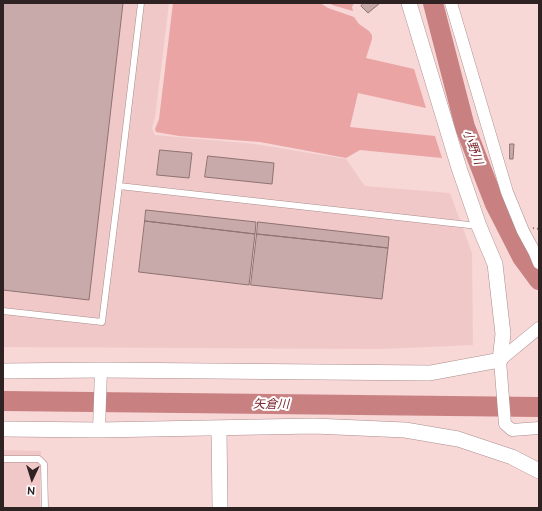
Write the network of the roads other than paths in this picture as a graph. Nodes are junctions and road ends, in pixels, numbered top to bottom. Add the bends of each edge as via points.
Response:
1 (141, 3) edge
2 (409, 3) edge
3 (451, 3) edge
4 (119, 186) junction
5 (479, 226) junction
6 (539, 263) edge
7 (3, 311) edge
8 (539, 328) edge
9 (500, 360) junction
10 (3, 371) edge
11 (101, 376) junction
12 (99, 423) junction
13 (219, 428) junction
14 (539, 428) edge
15 (3, 429) edge
16 (3, 459) edge
17 (539, 471) edge
18 (45, 508) edge
19 (220, 508) edge

1 - 4 lane
2 - 5 street
3 - 6 street via 507,192
4 - 5 lane
4 - 7 lane via 102,322
5 - 9 street via 496,264 503,334
8 - 9 street
9 - 11 street via 430,373
9 - 14 street via 505,424 512,430
10 - 11 street
11 - 12 street
12 - 13 street
12 - 15 street
13 - 17 street via 314,426 404,430 458,439 512,457
13 - 19 street
16 - 18 lane via 39,459 44,464

